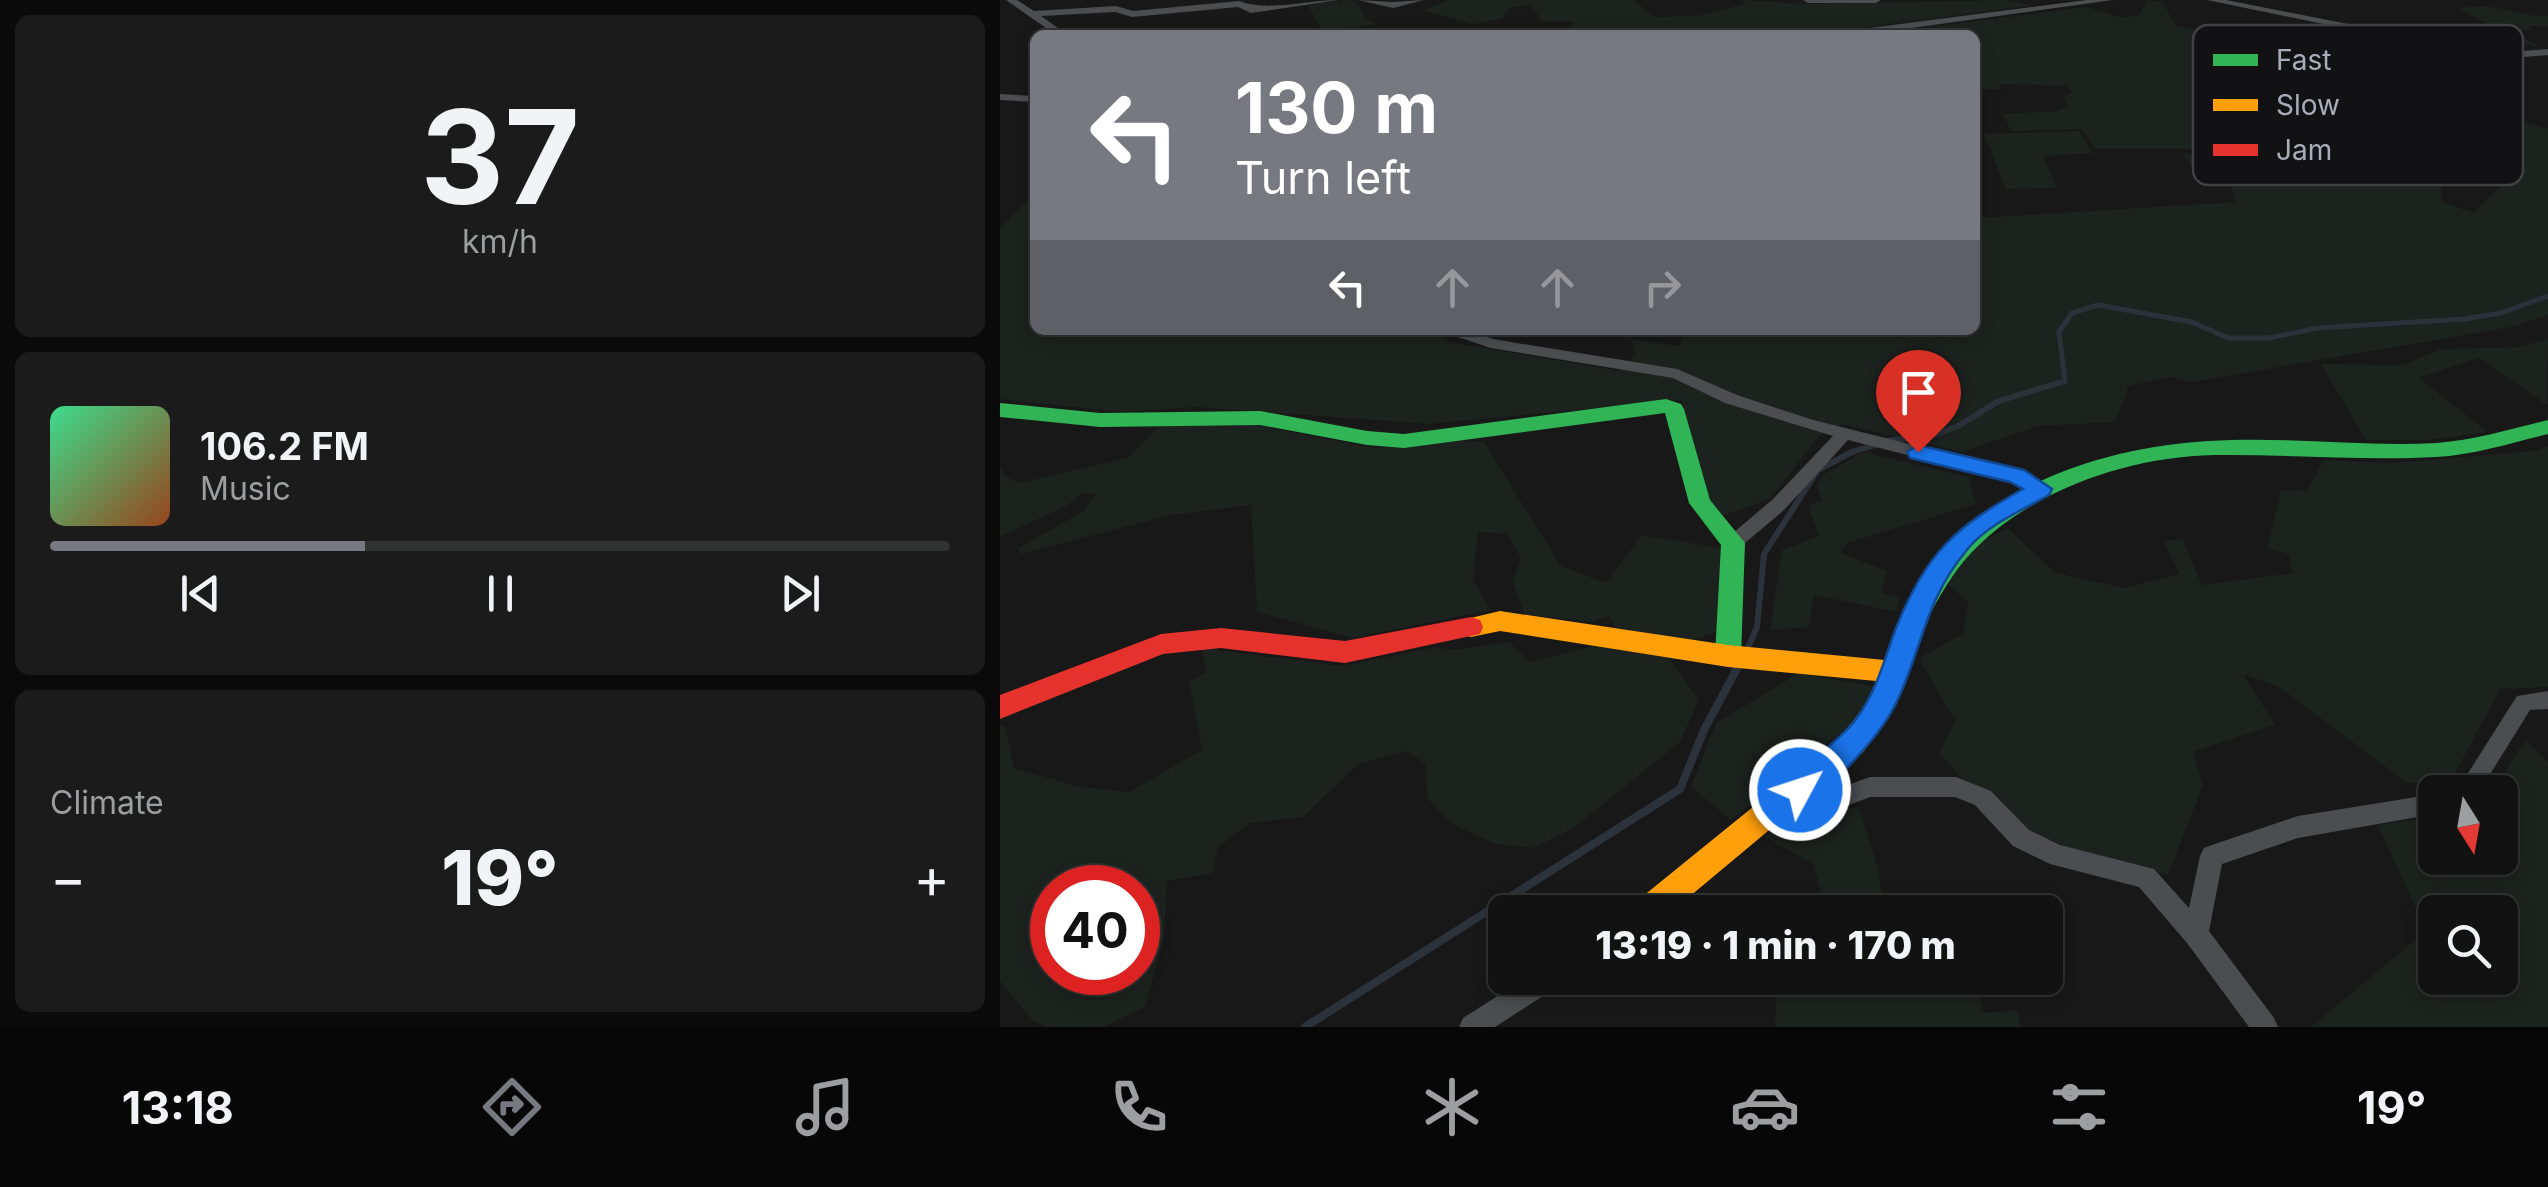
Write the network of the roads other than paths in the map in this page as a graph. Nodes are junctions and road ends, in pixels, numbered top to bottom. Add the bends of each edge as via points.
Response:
1 (1011, 0) edge
2 (1334, 0) edge
3 (1363, 0) edge
4 (1420, 0) edge
5 (1808, 0) edge
6 (1876, 0) edge
7 (2026, 0) edge
8 (2108, 0) edge
9 (2212, 0) edge
10 (2057, 6) junction
11 (1030, 14) junction
12 (2337, 25) edge
13 (1055, 30) edge
14 (1876, 30) edge
15 (2548, 52) edge
16 (2523, 54) edge
17 (1000, 97) edge
18 (1030, 99) edge
19 (1465, 335) edge
20 (1000, 410) edge
21 (2548, 427) edge
22 (1844, 434) junction
23 (2041, 489) junction
24 (1733, 544) junction
25 (1740, 658) junction
26 (1894, 672) junction
27 (2548, 700) edge
28 (1000, 707) edge
29 (1826, 769) junction
30 (2478, 775) edge
31 (2418, 807) edge
32 (1669, 895) edge
33 (2196, 934) junction
34 (1522, 995) edge
35 (1472, 1027) edge
36 (2265, 1027) edge

1 - 11 street
2 - 11 street via 1251,10 1239,4
3 - 4 street
5 - 6 street
7 - 10 street
8 - 10 street
9 - 12 street
10 - 14 street
11 - 13 street
15 - 16 street
17 - 18 street
19 - 22 street via 1677,374 1731,399
20 - 24 street via 1115,420 1263,418 1404,441 1666,406 1680,423 1700,502
21 - 23 street via 2439,450 2217,448 2136,459
22 - 23 street via 2016,476
22 - 24 street
23 - 26 street via 1959,542 1929,584
24 - 25 street
25 - 26 street
25 - 28 street via 1500,621 1345,652 1221,638 1161,644
26 - 29 street via 1865,730
27 - 30 street via 2524,702
29 - 32 street
29 - 33 street via 1836,800 1870,786 1900,785 1956,787 1983,798 2021,838 2146,877
31 - 33 street via 2298,826 2212,856
33 - 36 street
34 - 35 street

